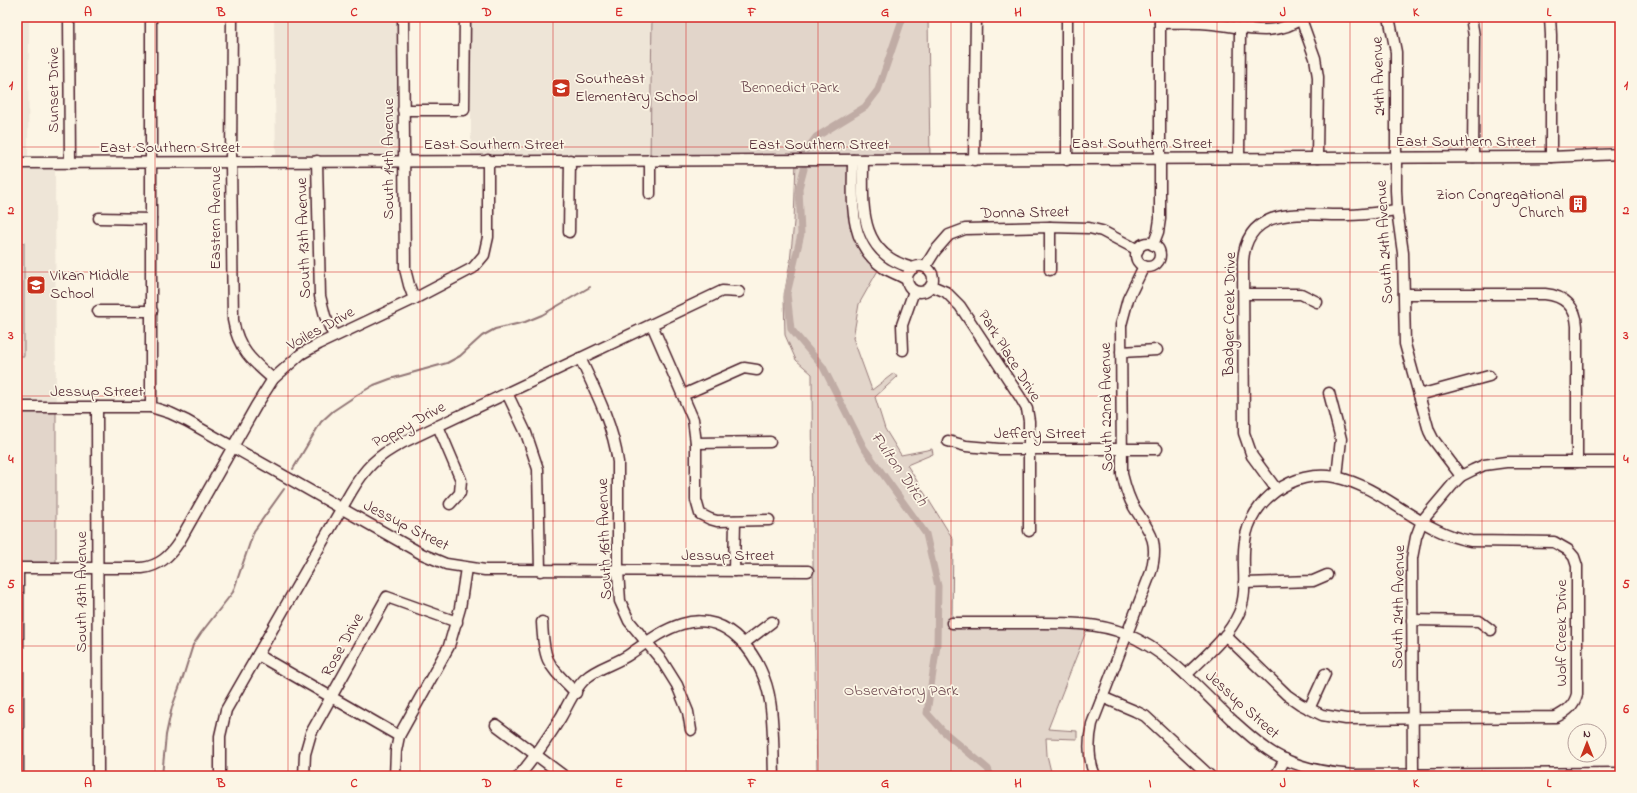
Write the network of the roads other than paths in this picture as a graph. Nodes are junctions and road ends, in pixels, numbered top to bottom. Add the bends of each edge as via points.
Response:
1 (69, 17) edge
2 (151, 17) edge
3 (232, 17) edge
4 (403, 17) edge
5 (464, 17) edge
6 (976, 17) edge
7 (1066, 17) edge
8 (1389, 17) edge
9 (1471, 17) edge
10 (1550, 17) edge
11 (1302, 18) edge
12 (1160, 20) edge
13 (1240, 29) junction
14 (403, 110) junction
15 (1620, 154) edge
16 (1590, 155) junction
17 (1551, 156) junction
18 (1474, 157) junction
19 (1239, 158) junction
20 (1317, 158) junction
21 (1396, 158) junction
22 (1161, 159) junction
23 (488, 160) junction
24 (570, 160) junction
25 (650, 160) junction
26 (858, 160) junction
27 (974, 160) junction
28 (1067, 160) junction
29 (317, 161) junction
30 (403, 161) junction
31 (17, 162) edge
32 (231, 162) junction
33 (1620, 162) edge
34 (70, 163) junction
35 (150, 163) junction
36 (650, 194) dead end
37 (1397, 210) junction
38 (99, 218) dead end
39 (151, 218) junction
40 (1050, 227) junction
41 (569, 232) dead end
42 (1153, 245) junction
43 (1138, 250) junction
44 (1144, 266) junction
45 (925, 267) junction
46 (913, 268) junction
47 (1050, 270) dead end
48 (906, 279) junction
49 (932, 286) junction
50 (914, 291) junction
51 (739, 292) dead end
52 (1244, 294) junction
53 (1404, 294) junction
54 (414, 298) junction
55 (1317, 302) dead end
56 (98, 311) dead end
57 (152, 311) junction
58 (652, 325) junction
59 (334, 336) junction
60 (903, 350) dead end
61 (1157, 350) dead end
62 (1121, 352) junction
63 (580, 358) junction
64 (757, 370) dead end
65 (1489, 376) dead end
66 (273, 379) junction
67 (507, 393) junction
68 (1329, 393) dead end
69 (683, 395) junction
70 (1419, 395) junction
71 (17, 407) edge
72 (97, 407) junction
73 (151, 407) junction
74 (438, 426) junction
75 (948, 441) dead end
76 (770, 442) dead end
77 (696, 443) junction
78 (232, 447) junction
79 (1030, 449) junction
80 (1157, 449) dead end
81 (1121, 450) junction
82 (1577, 462) junction
83 (1620, 462) edge
84 (1461, 476) junction
85 (1337, 477) junction
86 (1277, 490) junction
87 (450, 504) dead end
88 (341, 509) junction
89 (769, 520) dead end
90 (735, 521) junction
91 (1422, 521) junction
92 (1029, 531) dead end
93 (17, 568) edge
94 (97, 568) junction
95 (466, 568) junction
96 (540, 571) junction
97 (618, 571) junction
98 (734, 571) junction
99 (808, 571) dead end
100 (1327, 575) dead end
101 (1244, 583) junction
102 (1412, 620) junction
103 (457, 622) junction
104 (542, 622) dead end
105 (772, 622) dead end
106 (952, 623) dead end
107 (1491, 630) dead end
108 (1126, 634) junction
109 (1225, 635) junction
110 (646, 643) junction
111 (743, 644) junction
112 (258, 655) junction
113 (1325, 674) dead end
114 (1186, 675) junction
115 (576, 693) junction
116 (331, 697) junction
117 (1102, 698) junction
118 (1309, 709) junction
119 (1412, 718) junction
120 (496, 725) dead end
121 (691, 730) dead end
122 (399, 736) junction
123 (536, 756) junction
124 (1285, 759) junction
125 (1620, 773) edge
126 (1413, 775) edge
127 (18, 776) edge
128 (98, 776) edge
129 (220, 776) edge
130 (304, 776) edge
131 (395, 776) edge
132 (519, 776) edge
133 (564, 776) edge
134 (774, 776) edge
135 (1095, 776) edge
136 (1210, 776) edge
137 (1276, 776) edge

1 - 34 street, Sunset Drive
2 - 35 street
3 - 32 street, Eastern Avenue
4 - 14 street, South 14th Avenue
5 - 14 street via 464,110
6 - 27 street
7 - 28 street
8 - 21 street, 24th Avenue via 1396,52
9 - 18 street via 1474,36
10 - 17 street
11 - 13 street via 1273,29
11 - 20 street via 1316,58 1318,76
12 - 13 street via 1212,23
12 - 22 street
13 - 19 street
14 - 30 street, South 14th Avenue
15 - 16 street, East Southern Street
16 - 17 street, East Southern Street
16 - 33 street
17 - 18 street, East Southern Street
18 - 21 street, East Southern Street
19 - 20 street, East Southern Street
19 - 22 street, East Southern Street
20 - 21 street, East Southern Street
21 - 37 street, South 24th Avenue
22 - 28 street, East Southern Street
22 - 42 street via 1160,219
23 - 24 street, East Southern Street
23 - 30 street, East Southern Street
23 - 54 street, Voiles Drive via 488,237 484,255 466,272
24 - 25 street, East Southern Street
24 - 41 street
25 - 26 street, East Southern Street
25 - 36 street
26 - 27 street, East Southern Street
26 - 46 street via 864,212 872,239 889,258
26 - 48 street via 853,212 860,239 873,258 884,268
27 - 28 street, East Southern Street
29 - 30 street, East Southern Street
29 - 32 street, East Southern Street
29 - 59 street, South 13th Avenue via 320,296
30 - 54 street, South 14th Avenue via 405,269
31 - 34 street, East Southern Street
32 - 35 street, East Southern Street
32 - 66 street, Eastern Avenue via 234,329 246,354
34 - 35 street, East Southern Street
35 - 39 street
37 - 52 street, Badger Creek Drive via 1349,215 1284,215 1253,225 1244,254
37 - 53 street, South 24th Avenue via 1403,253
38 - 39 street
39 - 57 street
40 - 43 street, Donna Street via 1090,228
40 - 45 street, Donna Street via 965,229 949,235
40 - 47 street
42 - 43 street via 1144,244
42 - 44 street via 1160,252 1159,260 1153,266
43 - 44 street via 1138,260
44 - 62 street, South 22nd Avenue via 1124,310
45 - 46 street
45 - 49 street via 933,277
46 - 48 street
48 - 50 street
49 - 50 street via 925,291
49 - 79 street, Park Place Drive via 946,292 960,306 1020,397 1027,409
50 - 60 street via 902,325
51 - 58 street, Poppy Drive via 722,291
52 - 55 street via 1301,294
52 - 86 street, Badger Creek Drive via 1244,434 1252,456
53 - 70 street, South 24th Avenue via 1405,344
53 - 82 street via 1545,294 1571,299 1577,326
54 - 59 street, Voiles Drive
56 - 57 street
57 - 73 street
58 - 63 street, Poppy Drive
58 - 69 street
59 - 66 street, Voiles Drive via 301,354
61 - 62 street
62 - 81 street, South 22nd Avenue
63 - 67 street, Poppy Drive
63 - 97 street, South 16th Avenue via 605,412 616,447
64 - 69 street via 744,368
65 - 70 street
66 - 78 street, Voiles Drive
67 - 74 street, Poppy Drive
67 - 96 street via 526,433 538,469
68 - 85 street via 1341,439
69 - 77 street via 693,419
70 - 84 street, South 24th Avenue via 1426,424 1433,439
71 - 72 street, Jessup Street
72 - 73 street, Jessup Street
72 - 94 street, South 13th Avenue
73 - 78 street, Jessup Street via 170,413
74 - 87 street via 461,480 460,494
74 - 88 street, Poppy Drive via 402,443 370,464
75 - 79 street, Jeffery Street via 981,448
76 - 77 street
77 - 90 street via 696,500 699,518
78 - 88 street, Jessup Street
78 - 94 street, Voiles Drive via 169,556 147,568
79 - 81 street, Jeffery Street
79 - 92 street, Park Place Drive
80 - 81 street, Jeffery Street
81 - 108 street, South 22nd Avenue via 1125,487 1147,525 1154,550 1151,572
82 - 83 street
82 - 84 street via 1498,462 1484,465
84 - 91 street, South 24th Avenue
85 - 86 street, Wolf Creek Drive via 1321,475 1303,478
85 - 91 street, Wolf Creek Drive via 1353,482
86 - 101 street, Wolf Creek Drive via 1257,509 1249,524 1245,542
88 - 95 street, Jessup Street via 422,554 446,564
88 - 112 street, Poppy Drive
89 - 90 street
90 - 98 street
91 - 102 street, South 24th Avenue via 1413,548
91 - 119 street, Wolf Creek Drive via 1442,533 1464,540 1554,542 1572,554 1578,573 1577,694 1570,708 1551,718
93 - 94 street, Voiles Drive
93 - 127 street
94 - 128 street, South 13th Avenue
95 - 96 street, Jessup Street
95 - 103 street
96 - 97 street, Jessup Street
97 - 98 street, Jessup Street
97 - 110 street, South 16th Avenue via 623,610
98 - 99 street, Jessup Street
100 - 101 street via 1313,581
101 - 109 street, Wolf Creek Drive via 1241,608
102 - 107 street via 1479,621
102 - 119 street, South 24th Avenue
103 - 116 street, Rose Drive via 388,597
103 - 122 street via 446,653
104 - 115 street via 543,645 549,664
105 - 111 street
106 - 108 street, Jessup Street via 1078,623 1101,626
108 - 114 street, Jessup Street via 1158,652
108 - 117 street, South 22nd Avenue
109 - 114 street, Wolf Creek Drive
109 - 118 street, Wolf Creek Drive via 1287,695
110 - 111 street via 671,628 697,621 715,623 727,628
110 - 115 street via 625,658 592,674 584,680
110 - 121 street, South 16th Avenue via 677,684 686,705
111 - 134 street via 763,675 770,700
112 - 116 street
112 - 129 street, Poppy Drive via 224,716 220,736
113 - 118 street
114 - 124 street, Jessup Street via 1253,739
115 - 123 street
116 - 122 street
116 - 130 street, Rose Drive via 309,740 305,754
117 - 135 street, South 22nd Avenue via 1092,724 1089,743
117 - 136 street via 1145,716
118 - 119 street, Wolf Creek Drive via 1346,719
119 - 126 street, South 24th Avenue
120 - 123 street
122 - 131 street
123 - 132 street
123 - 133 street
124 - 126 street, Jessup Street via 1306,768 1332,774
124 - 137 street
125 - 126 street, Jessup Street

